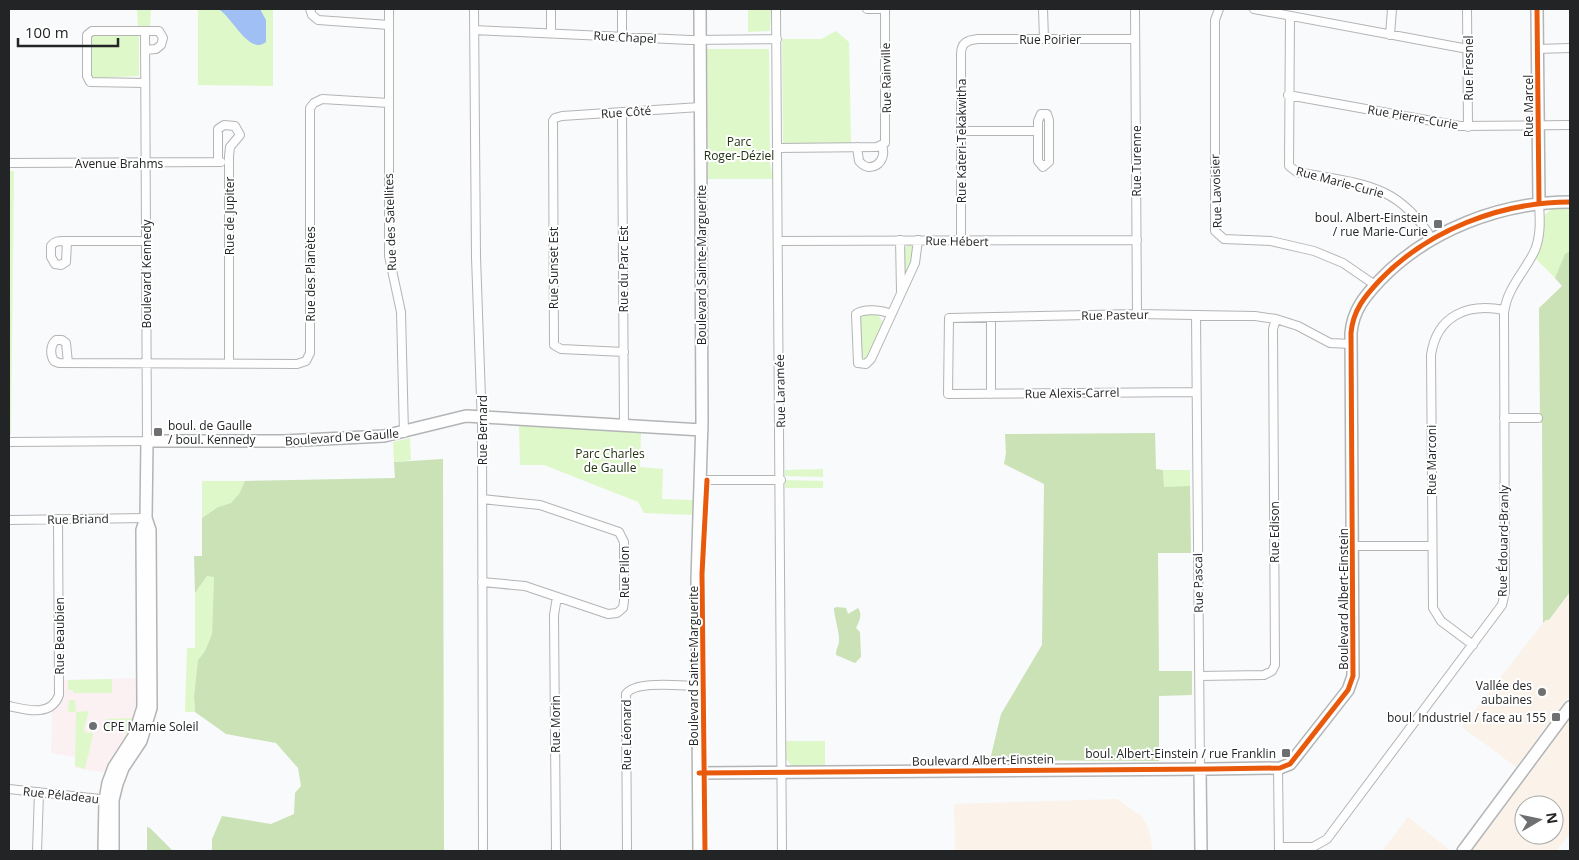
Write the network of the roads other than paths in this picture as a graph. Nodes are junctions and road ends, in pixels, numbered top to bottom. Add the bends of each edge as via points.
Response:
1 (310, 9) edge
2 (389, 9) edge
3 (474, 9) edge
4 (551, 9) edge
5 (622, 9) edge
6 (700, 9) edge
7 (776, 9) edge
8 (867, 9) edge
9 (880, 9) edge
10 (885, 9) edge
11 (1043, 9) edge
12 (1135, 9) edge
13 (1219, 9) edge
14 (1254, 9) edge
15 (1392, 9) edge
16 (1467, 9) edge
17 (1537, 9) edge
18 (1290, 16) junction
19 (389, 25) junction
20 (474, 30) junction
21 (145, 31) junction
22 (551, 33) junction
23 (1390, 35) junction
24 (622, 37) junction
25 (777, 39) junction
26 (1044, 39) junction
27 (1135, 39) junction
28 (700, 40) junction
29 (965, 43) joint
30 (1468, 48) junction
31 (1570, 48) edge
32 (1537, 49) junction
33 (145, 50) junction
34 (145, 83) junction
35 (1288, 95) junction
36 (389, 103) junction
37 (700, 107) junction
38 (622, 112) junction
39 (554, 119) joint
40 (1570, 125) edge
41 (1468, 126) junction
42 (1538, 126) junction
43 (961, 131) junction
44 (1038, 131) junction
45 (882, 146) junction
46 (777, 148) junction
47 (857, 148) junction
48 (218, 162) junction
49 (228, 162) junction
50 (9, 163) edge
51 (145, 163) junction
52 (1570, 202) edge
53 (1539, 203) junction
54 (1432, 239) junction
55 (900, 240) junction
56 (918, 240) junction
57 (962, 240) junction
58 (1137, 240) junction
59 (67, 241) dead end
60 (146, 241) junction
61 (778, 241) junction
62 (1375, 286) junction
63 (901, 293) junction
64 (1504, 310) junction
65 (892, 314) junction
66 (1137, 314) junction
67 (1196, 316) junction
68 (991, 318) junction
69 (1276, 319) junction
70 (1352, 344) junction
71 (624, 352) junction
72 (68, 363) dead end
73 (146, 363) junction
74 (229, 363) junction
75 (1196, 392) junction
76 (948, 394) joint
77 (991, 394) junction
78 (482, 417) junction
79 (1504, 418) junction
80 (1538, 418) dead end
81 (624, 425) junction
82 (702, 430) junction
83 (404, 433) junction
84 (147, 440) junction
85 (9, 442) edge
86 (701, 480) junction
87 (781, 480) junction
88 (482, 499) junction
89 (146, 518) junction
90 (58, 519) junction
91 (9, 520) edge
92 (1353, 546) junction
93 (1432, 546) junction
94 (482, 582) junction
95 (557, 597) junction
96 (1473, 645) junction
97 (1199, 676) junction
98 (698, 686) junction
99 (9, 706) edge
100 (1570, 708) edge
101 (1278, 768) junction
102 (1200, 769) junction
103 (699, 773) junction
104 (781, 773) junction
105 (9, 789) edge
106 (39, 792) junction
107 (109, 800) junction
108 (1278, 849) edge
109 (37, 851) edge
110 (104, 851) edge
111 (113, 851) edge
112 (482, 851) edge
113 (556, 851) edge
114 (627, 851) edge
115 (699, 851) edge
116 (782, 851) edge
117 (1201, 851) edge
118 (1462, 851) edge

1 - 19 street via 318,20
2 - 19 street, Rue des Satellites
3 - 20 street, Rue Bernard
4 - 22 street
5 - 24 street
6 - 28 street, Boulevard Sainte-Marguerite
7 - 25 street, Rue Laramée
8 - 9 street
10 - 45 street, Rue Rainville via 886,135
11 - 26 street
12 - 27 street, Rue Turenne
13 - 62 street, Rue Lavoisier via 1215,20 1216,231 1227,239 1276,242 1314,251 1352,269
14 - 18 street
15 - 23 street
16 - 30 street, Rue Fresnel
17 - 32 street, Rue Marcel
18 - 23 street
18 - 35 street, Rue Marie-Curie
19 - 36 street, Rue des Satellites
20 - 22 street, Rue Chapel
20 - 78 street, Rue Bernard via 476,257
21 - 33 street, Boulevard Kennedy
21 - 33 street via 156,30 163,38 158,47
21 - 34 street via 92,31 86,37 86,76 90,82
22 - 24 street, Rue Chapel
23 - 30 street
24 - 28 street, Rue Chapel
25 - 28 street, Rue Chapel
25 - 46 street, Rue Laramée
26 - 27 street, Rue Poirier
26 - 29 street, Rue Poirier via 974,40
27 - 58 street, Rue Turenne
28 - 37 street, Boulevard Sainte-Marguerite
29 - 43 street, Rue Kateri-Tekakwitha via 961,54
30 - 41 street, Rue Fresnel
31 - 32 street
32 - 42 street, Rue Marcel
33 - 34 street, Boulevard Kennedy
34 - 51 street, Boulevard Kennedy
35 - 41 street, Rue Pierre-Curie
35 - 54 street, Rue Marie-Curie via 1288,161 1292,170 1390,194 1414,213
36 - 74 street, Rue des Planètes via 326,99 316,101 310,108 308,358 297,364
36 - 83 street, Rue des Satellites via 389,260 402,312
37 - 38 street, Rue Côté
37 - 82 street, Boulevard Sainte-Marguerite
38 - 39 street, Rue Côté
38 - 71 street, Rue du Parc Est
39 - 71 street, Rue Sunset Est via 554,345 561,349
40 - 42 street, Rue Pierre-Curie
41 - 42 street, Rue Pierre-Curie
42 - 53 street, Rue Marcel
43 - 44 street
43 - 57 street, Rue Kateri-Tekakwitha
44 - 44 street via 1039,116 1047,114 1049,160 1046,167 1038,164
45 - 47 street
45 - 47 street, Rue Rainville via 883,157 873,167 865,167 858,161
46 - 47 street
46 - 61 street, Rue Laramée
48 - 49 street, Avenue Brahms
48 - 49 street, Rue de Jupiter via 218,129 229,124 238,127 240,135 229,149
48 - 51 street, Avenue Brahms
49 - 74 street, Rue de Jupiter
50 - 51 street, Avenue Brahms
51 - 60 street, Boulevard Kennedy
52 - 53 street, Boulevard Albert-Einstein
53 - 54 street, Boulevard Albert-Einstein via 1488,215
53 - 64 street, Rue Édouard-Branly via 1537,245 1514,283
54 - 62 street, Boulevard Albert-Einstein via 1397,264
55 - 56 street, Rue Hébert
55 - 61 street, Rue Hébert
55 - 63 street
56 - 57 street, Rue Hébert
56 - 63 street via 917,259
57 - 58 street, Rue Hébert
58 - 66 street, Rue Turenne
59 - 60 street
60 - 73 street, Boulevard Kennedy
61 - 87 street, Rue Laramée
62 - 70 street, Boulevard Albert-Einstein via 1355,312
63 - 65 street
64 - 79 street, Rue Édouard-Branly
64 - 93 street, Rue Marconi via 1484,307 1464,310 1443,327 1433,345
65 - 65 street via 881,311 856,314 858,364 869,362
66 - 67 street, Rue Pasteur
66 - 68 street, Rue Pasteur
67 - 69 street, Rue Pasteur
67 - 75 street, Rue Pascal
68 - 76 street, Rue Pasteur via 949,318
68 - 77 street
69 - 70 street, Rue Pasteur via 1298,326 1330,343
69 - 97 street, Rue Edison via 1273,329 1275,665 1272,672 1264,675
70 - 92 street, Boulevard Albert-Einstein
71 - 81 street, Rue du Parc Est
72 - 73 street, Rue des Planètes
73 - 74 street, Rue des Planètes
73 - 84 street, Boulevard Kennedy
75 - 77 street, Rue Alexis-Carrel
75 - 97 street, Rue Pascal
76 - 77 street, Rue Alexis-Carrel
78 - 81 street, Boulevard De Gaulle
78 - 83 street, Boulevard De Gaulle via 455,417
78 - 88 street, Rue Bernard
79 - 80 street
79 - 96 street, Rue Édouard-Branly via 1504,597 1499,611
81 - 82 street, Boulevard De Gaulle
82 - 86 street, Boulevard Sainte-Marguerite
83 - 84 street, Boulevard De Gaulle via 284,441
84 - 85 street, Boulevard De Gaulle
84 - 89 street, Boulevard Kennedy
86 - 87 street
86 - 98 street, Boulevard Sainte-Marguerite via 697,580
87 - 104 street, Rue Laramée
88 - 94 street, Rue Bernard
88 - 95 street, Rue Pilon via 540,505 621,534 624,542 624,601 621,611 604,614
89 - 90 street, Rue Briand
89 - 107 street, Boulevard Kennedy via 150,530 151,708 141,740 120,773
90 - 91 street, Rue Briand
90 - 99 street, Rue Beaubien via 59,695 47,709
92 - 93 street
92 - 101 street, Boulevard Albert-Einstein via 1352,683 1297,757 1286,767
93 - 96 street, Rue Marconi via 1434,614
94 - 95 street, Rue Pilon via 518,584
94 - 112 street, Rue Bernard
95 - 113 street, Rue Morin via 554,611
96 - 108 street, Rue Édouard-Branly via 1327,839 1313,847
97 - 102 street, Rue Pascal
98 - 103 street, Boulevard Sainte-Marguerite
98 - 114 street, Rue Léonard via 641,686 631,688 626,694
100 - 118 street
101 - 102 street, Boulevard Albert-Einstein
101 - 108 street
102 - 104 street, Boulevard Albert-Einstein
102 - 117 street, Rue Pascal
103 - 104 street, Boulevard Albert-Einstein
103 - 115 street, Boulevard Sainte-Marguerite
104 - 116 street, Rue Laramée
105 - 106 street, Rue Péladeau
106 - 107 street, Rue Péladeau
106 - 109 street
107 - 110 street, Boulevard Kennedy
107 - 111 street, Boulevard Kennedy

